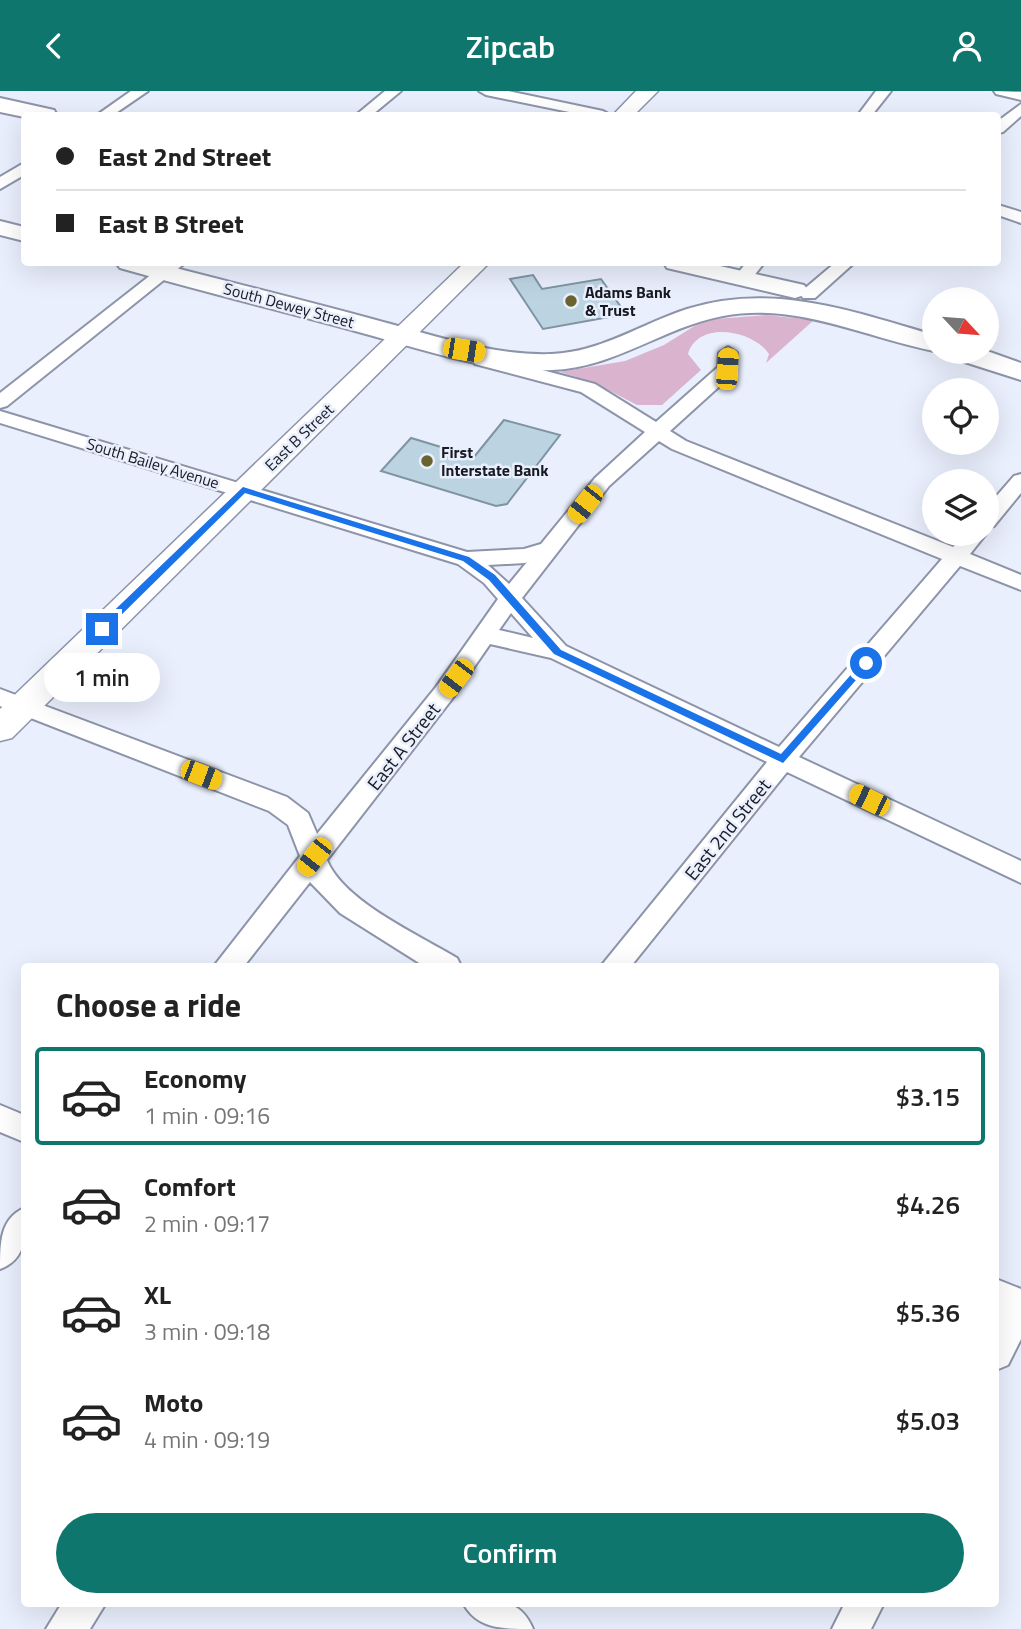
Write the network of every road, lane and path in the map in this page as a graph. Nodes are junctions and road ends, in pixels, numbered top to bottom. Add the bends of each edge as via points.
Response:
1 (141, 91) edge
2 (394, 91) edge
3 (486, 91) edge
4 (648, 91) edge
5 (884, 91) edge
6 (1001, 91) edge
7 (1021, 96) edge
8 (0, 105) edge
9 (1021, 108) edge
10 (32, 112) edge
11 (109, 112) edge
12 (367, 112) edge
13 (588, 112) edge
14 (626, 112) edge
15 (867, 112) edge
16 (1001, 126) edge
17 (21, 170) edge
18 (0, 184) edge
19 (1001, 212) edge
20 (1021, 218) edge
21 (0, 228) edge
22 (21, 233) edge
23 (474, 266) edge
24 (707, 266) edge
25 (842, 266) edge
26 (170, 267) edge
27 (749, 270) edge
28 (809, 294) junction
29 (404, 336) junction
30 (922, 337) edge
31 (922, 339) edge
32 (449, 347) junction
33 (728, 353) dead end
34 (997, 364) edge
35 (1021, 372) edge
36 (0, 402) edge
37 (0, 417) edge
38 (658, 430) junction
39 (1021, 480) edge
40 (243, 490) junction
41 (999, 507) edge
42 (967, 546) edge
43 (549, 549) junction
44 (958, 558) junction
45 (466, 559) junction
46 (1021, 583) edge
47 (510, 598) junction
48 (486, 635) junction
49 (558, 652) junction
50 (12, 701) edge
51 (0, 729) edge
52 (783, 759) junction
53 (314, 857) junction
54 (1021, 873) edge
55 (230, 963) edge
56 (442, 963) edge
57 (617, 963) edge
58 (0, 1118) edge
59 (21, 1128) edge
60 (21, 1229) edge
61 (0, 1254) edge
62 (1014, 1305) edge
63 (999, 1345) edge
64 (84, 1607) edge
65 (486, 1607) edge
66 (863, 1607) edge
67 (65, 1629) edge
68 (514, 1629) edge
69 (851, 1629) edge

1 - 11 street
2 - 12 street
3 - 13 street
4 - 14 street
5 - 15 street
6 - 7 street
8 - 10 highway
9 - 16 street
17 - 18 street
19 - 20 street
21 - 22 highway
23 - 29 street, East B Street
24 - 27 highway
25 - 28 street
26 - 29 highway, South Dewey Street
26 - 36 street
27 - 28 highway
28 - 30 highway
29 - 32 highway, South Dewey Street
29 - 40 street, East B Street
31 - 32 highway, South Dewey Street via 804,309 736,306 692,316 604,354 569,361 530,361
32 - 38 street, South Dewey Street via 459,354 588,388
33 - 38 street, East A Street via 727,369
34 - 35 highway
37 - 40 street, South Bailey Avenue
38 - 43 street, East A Street via 601,482
38 - 44 street, South Dewey Street via 679,445
39 - 41 street
40 - 45 street, South Bailey Avenue
40 - 50 street, East B Street
42 - 44 street, East 2nd Street
43 - 45 street, South Bailey Avenue via 525,556
43 - 47 street, East A Street
44 - 46 street, South Dewey Street
44 - 52 street, East 2nd Street
45 - 47 street, South Bailey Avenue via 492,577
47 - 48 street, East A Street
47 - 49 street, South Bailey Avenue
48 - 49 street
48 - 53 street, East A Street
49 - 52 street
50 - 51 street, East B Street
50 - 53 street via 278,804 299,820
52 - 54 street
52 - 57 street, East 2nd Street
53 - 55 street, East A Street
53 - 56 street via 321,878 350,906
58 - 59 street
60 - 61 street
62 - 63 street
64 - 67 street
65 - 68 street
66 - 69 street

